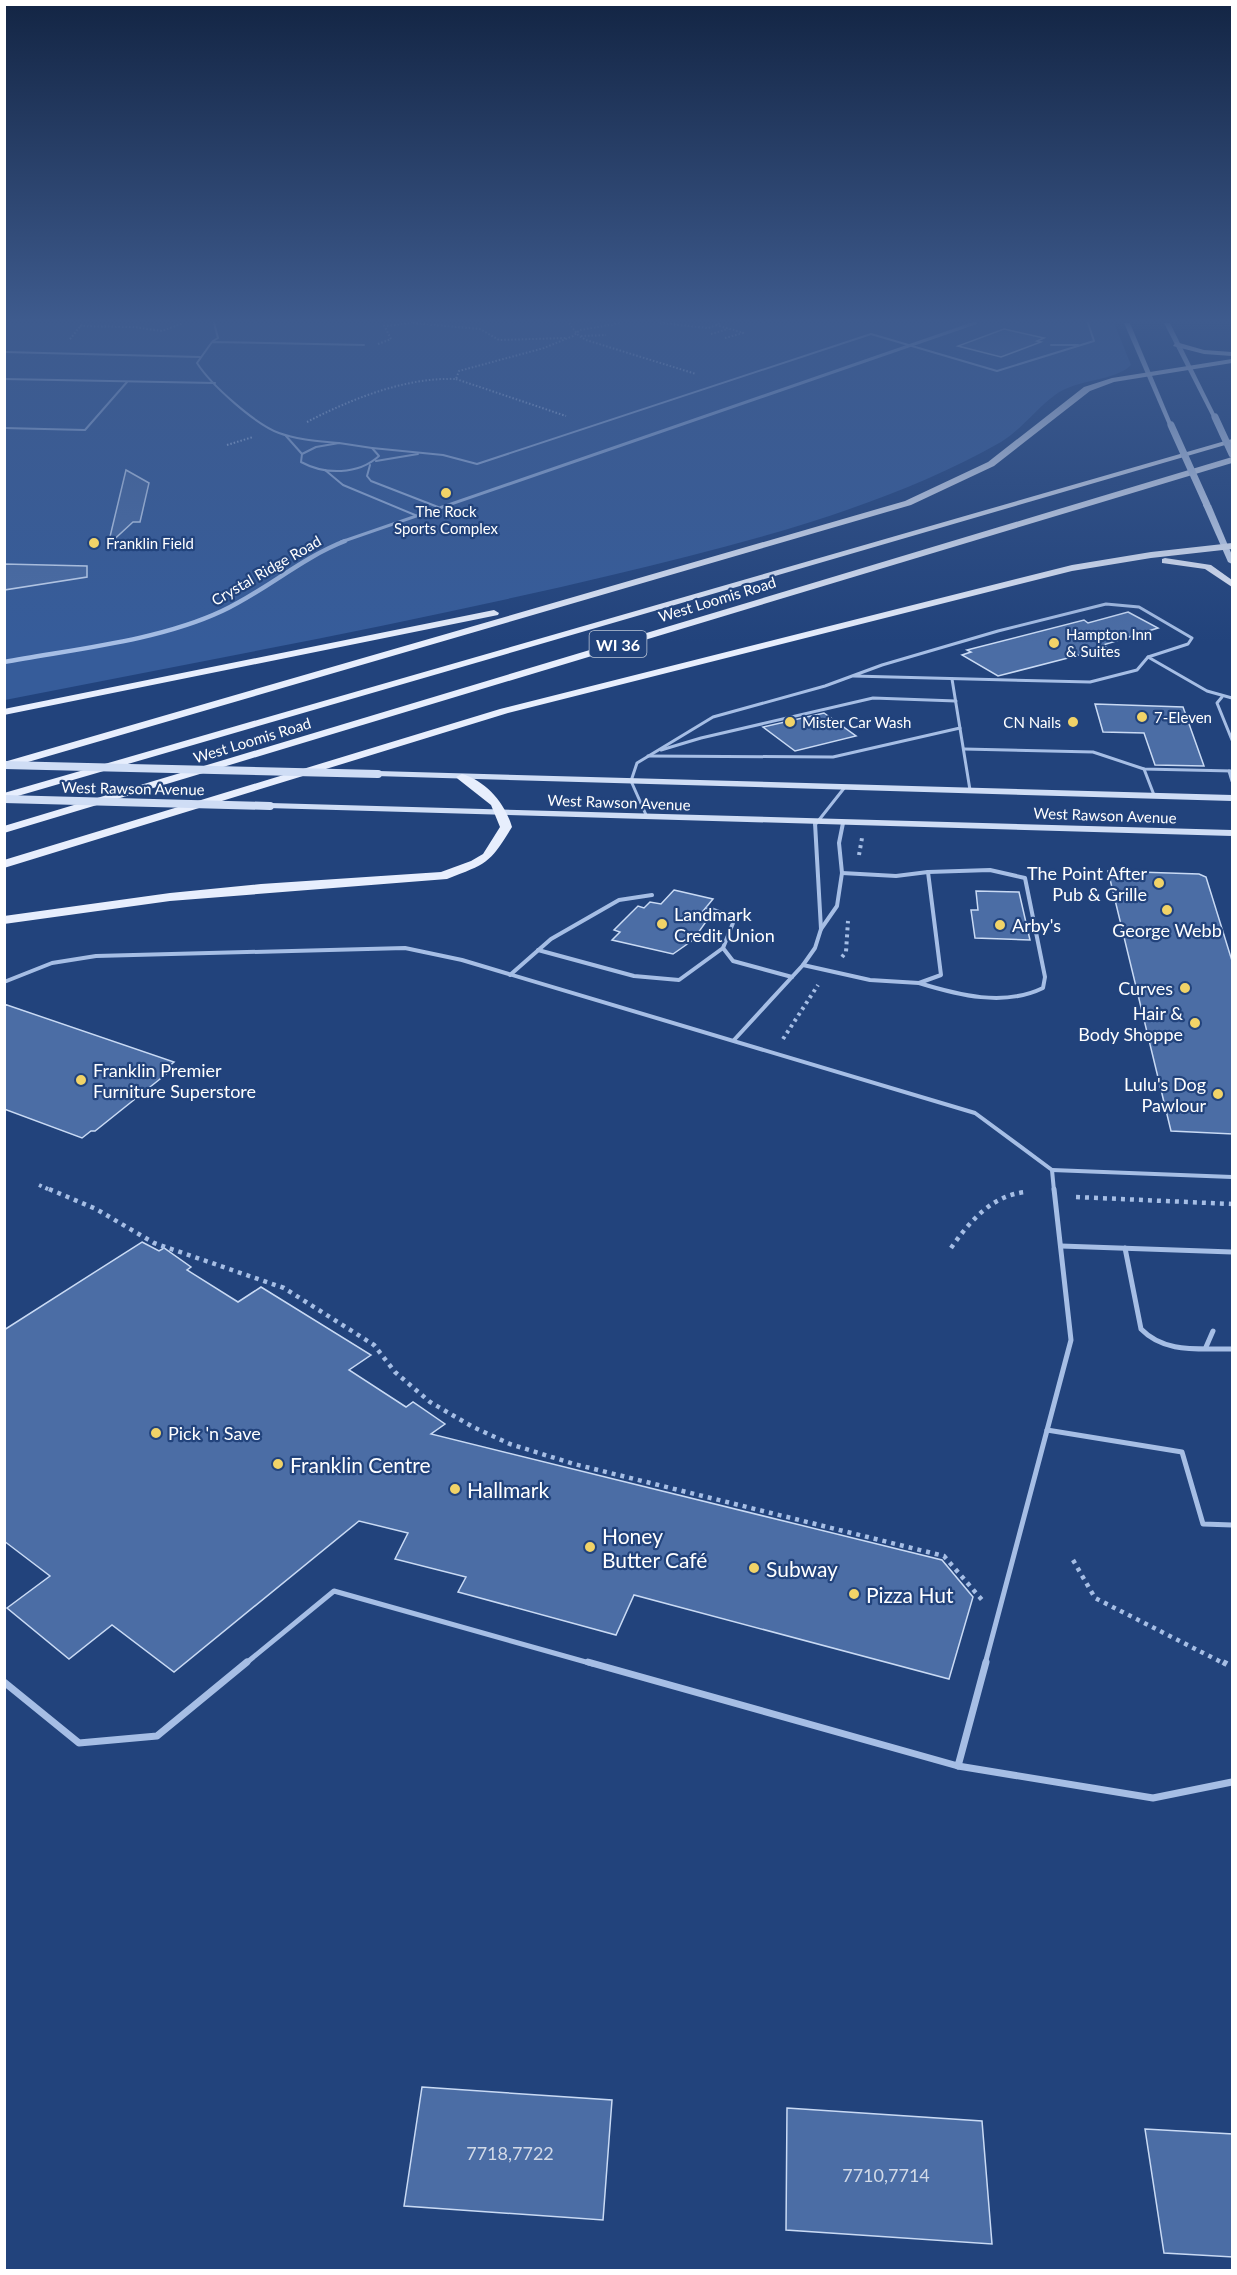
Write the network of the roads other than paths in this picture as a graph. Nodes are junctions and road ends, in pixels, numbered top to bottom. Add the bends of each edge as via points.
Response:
1 (51, 429) edge
2 (86, 429) edge
3 (272, 429) edge
4 (583, 429) edge
5 (665, 429) edge
6 (1036, 429) edge
7 (1173, 429) edge
8 (1221, 429) edge
9 (286, 436) junction
10 (1233, 441) edge
11 (339, 443) junction
12 (372, 448) junction
13 (424, 453) junction
14 (302, 454) junction
15 (1233, 454) edge
16 (1233, 460) edge
17 (376, 461) junction
18 (371, 464) junction
19 (325, 470) junction
20 (438, 507) junction
21 (415, 515) junction
22 (1229, 547) edge
23 (1233, 562) edge
24 (1072, 568) junction
25 (1233, 584) edge
26 (594, 593) junction
27 (1148, 657) junction
28 (4, 662) edge
29 (853, 676) junction
30 (952, 679) junction
31 (1222, 697) junction
32 (1233, 698) edge
33 (956, 701) junction
34 (4, 712) edge
35 (960, 728) junction
36 (1233, 740) edge
37 (964, 748) junction
38 (653, 752) junction
39 (648, 756) junction
40 (4, 766) edge
41 (1144, 770) junction
42 (1231, 771) edge
43 (462, 777) junction
44 (631, 781) junction
45 (1233, 781) edge
46 (845, 787) junction
47 (970, 790) junction
48 (1154, 795) junction
49 (4, 798) edge
50 (1233, 798) edge
51 (503, 813) junction
52 (647, 818) junction
53 (815, 822) junction
54 (843, 823) junction
55 (4, 830) edge
56 (1233, 833) edge
57 (4, 864) edge
58 (928, 872) junction
59 (842, 873) junction
60 (652, 895) dead end
61 (708, 908) dead end
62 (4, 920) edge
63 (820, 929) junction
64 (723, 948) junction
65 (538, 950) junction
66 (803, 965) junction
67 (510, 975) junction
68 (792, 977) junction
69 (4, 982) edge
70 (919, 983) junction
71 (734, 1040) junction
72 (1053, 1170) junction
73 (1233, 1177) edge
74 (1060, 1246) junction
75 (1125, 1248) junction
76 (1233, 1252) edge
77 (1213, 1331) dead end
78 (1206, 1347) junction
79 (1233, 1349) edge
80 (1047, 1430) junction
81 (1233, 1526) edge
82 (4, 1682) edge
83 (958, 1766) junction
84 (1233, 1782) edge

1 - 2 lane
3 - 9 lane
4 - 13 lane via 477,464
5 - 20 street, Crystal Ridge Road
6 - 26 main road via 991,464 908,503
7 - 22 main road, bridge
8 - 15 main road, bridge
9 - 11 lane
9 - 14 lane
10 - 49 main road, West Loomis Road / WI 36
11 - 12 lane
11 - 14 lane
12 - 13 lane
12 - 17 lane via 380,456
13 - 17 lane
14 - 19 lane via 301,462
16 - 55 main road, West Loomis Road / WI 36
17 - 18 lane
18 - 19 lane
18 - 20 lane via 367,476 370,481
19 - 21 lane via 343,485
20 - 21 street, Crystal Ridge Road
21 - 28 street, Crystal Ridge Road via 324,549 220,612 157,633
22 - 23 main road
22 - 24 main road
24 - 25 main road via 1118,562 1180,561 1208,567
24 - 57 main road via 504,711
26 - 34 main road
26 - 40 main road
27 - 29 lane via 1188,644 1192,638 1139,607 1106,604 998,631
27 - 30 lane via 1137,670 1090,682
27 - 31 lane
29 - 30 lane
29 - 38 lane via 713,717
30 - 33 lane
31 - 32 lane
31 - 36 lane via 1217,703
33 - 35 lane
33 - 38 lane via 873,699
35 - 37 lane
35 - 39 lane via 832,757
37 - 41 lane via 1093,752
37 - 47 lane
38 - 39 lane
39 - 44 lane via 638,763
40 - 43 main road, West Rawson Avenue, bridge
41 - 42 lane
41 - 48 lane
42 - 45 lane
43 - 44 main road, West Rawson Avenue
43 - 51 main road via 491,795
44 - 46 main road, West Rawson Avenue
44 - 52 lane
46 - 47 main road, West Rawson Avenue
46 - 53 lane
47 - 48 main road, West Rawson Avenue
48 - 50 main road, West Rawson Avenue
49 - 51 main road, West Rawson Avenue, bridge
51 - 52 main road, West Rawson Avenue
51 - 62 main road via 506,826 488,856 443,876 227,891
52 - 53 main road, West Rawson Avenue
53 - 54 main road, West Rawson Avenue
53 - 63 lane
54 - 56 main road, West Rawson Avenue
54 - 59 lane via 839,843
58 - 59 lane via 896,876
58 - 70 lane via 941,975
58 - 70 lane via 985,871 1025,878 1045,977 1043,988 1036,993 1014,996 955,994
59 - 63 lane via 837,906
60 - 65 lane via 619,900 550,939
61 - 64 lane via 735,918
63 - 66 lane via 815,948
64 - 65 lane via 680,980 634,976
64 - 68 lane via 733,961
65 - 67 lane
66 - 68 lane
66 - 70 lane via 870,980
67 - 69 lane via 405,948 96,956 52,963
67 - 71 lane
68 - 71 lane
71 - 72 lane via 975,1113
72 - 73 lane
72 - 74 lane
74 - 75 lane
74 - 80 lane via 1071,1340
75 - 76 lane
75 - 78 lane via 1141,1329 1147,1337 1172,1346
77 - 78 lane
78 - 79 lane
80 - 81 lane via 1182,1452 1203,1524
80 - 83 lane
82 - 83 lane via 79,1743 157,1736 334,1591
83 - 84 lane via 1153,1798

